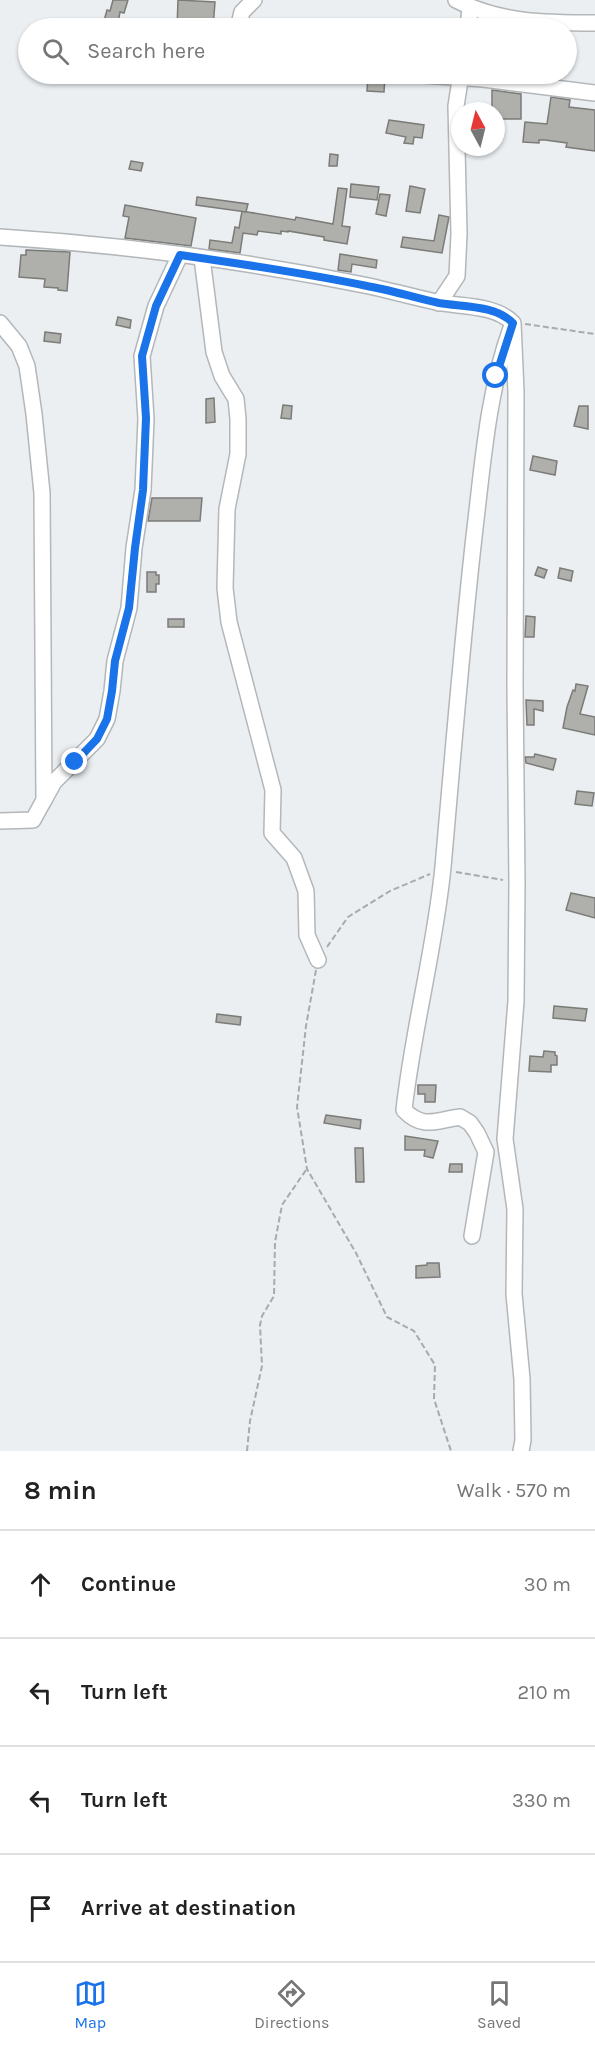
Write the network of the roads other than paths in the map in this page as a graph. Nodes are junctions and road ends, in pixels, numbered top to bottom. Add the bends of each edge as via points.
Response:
1 (254, 0) edge
2 (456, 0) edge
3 (471, 8) junction
4 (240, 18) edge
5 (470, 18) edge
6 (505, 18) edge
7 (577, 23) edge
8 (595, 23) edge
9 (460, 84) edge
10 (528, 84) edge
11 (595, 93) edge
12 (0, 237) edge
13 (180, 255) junction
14 (202, 258) junction
15 (439, 303) junction
16 (0, 322) edge
17 (513, 323) junction
18 (44, 800) junction
19 (0, 821) edge
20 (318, 960) road end
21 (472, 1236) dead end
22 (520, 1451) edge

1 - 4 street
2 - 3 street
3 - 5 street
3 - 6 street
7 - 8 street
9 - 15 street via 456,106 457,276
10 - 11 street
12 - 13 street
13 - 14 street
13 - 18 street via 156,306 142,356 146,418 143,490 129,608 115,661 107,719 97,739 54,782
14 - 15 street via 308,274
14 - 20 street via 214,352 236,399 238,419 238,454 227,509 225,588 229,622 273,790 272,833 294,858 306,891 307,935
15 - 17 street via 497,312
16 - 18 street via 19,346 27,366 42,493
17 - 21 street via 496,376 484,451 443,870 404,1110 426,1123 460,1117 477,1132 486,1152
17 - 22 street via 516,1001 505,1139 515,1209 514,1294 522,1380
18 - 19 street via 33,820

